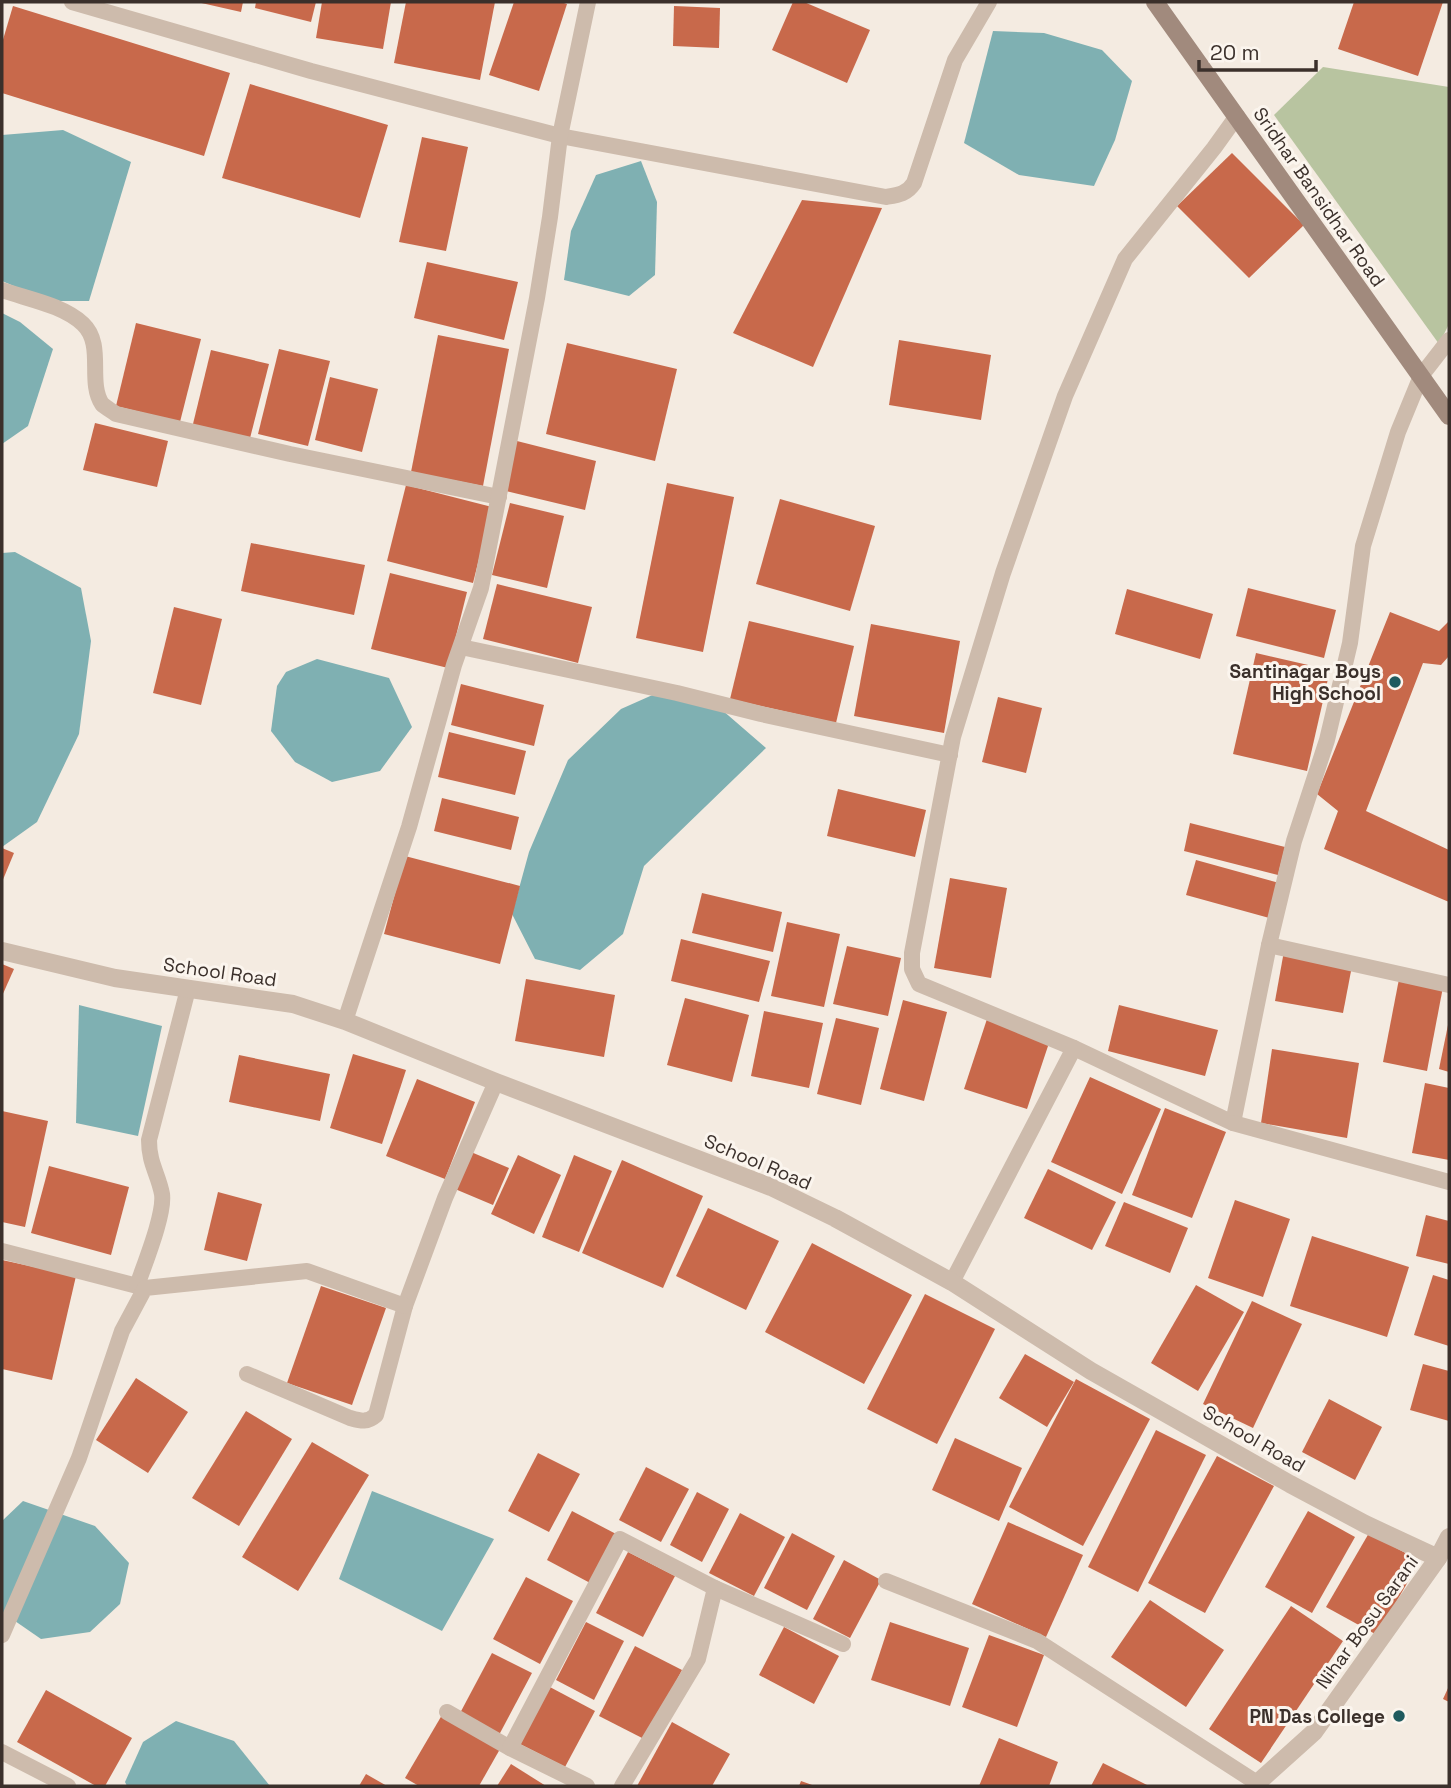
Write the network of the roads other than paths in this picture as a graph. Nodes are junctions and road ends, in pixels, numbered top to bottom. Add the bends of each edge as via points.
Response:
1 (72, 2) edge
2 (588, 2) edge
3 (989, 2) edge
4 (1155, 2) edge
5 (1237, 116) junction
6 (560, 136) junction
7 (2, 290) edge
8 (1449, 340) edge
9 (1421, 376) junction
10 (1449, 416) edge
11 (499, 497) junction
12 (461, 647) junction
13 (950, 755) junction
14 (1269, 946) junction
15 (2, 951) edge
16 (1449, 985) edge
17 (188, 989) junction
18 (345, 1021) junction
19 (1074, 1048) junction
20 (496, 1083) junction
21 (1233, 1123) junction
22 (1449, 1182) edge
23 (2, 1251) edge
24 (952, 1282) junction
25 (141, 1287) junction
26 (405, 1306) junction
27 (247, 1374) dead end
28 (1449, 1537) edge
29 (1438, 1558) junction
30 (886, 1581) dead end
31 (715, 1588) junction
32 (2, 1635) edge
33 (844, 1644) dead end
34 (447, 1712) dead end
35 (510, 1748) junction
36 (2, 1752) edge
37 (1255, 1785) edge
38 (68, 1786) edge
39 (587, 1786) edge
40 (622, 1786) edge

1 - 6 lane
2 - 6 lane
3 - 6 lane via 954,60 914,183 903,194 868,194
4 - 5 street, Sridhar Bansidhar Road
5 - 9 street, Sridhar Bansidhar Road
5 - 13 lane via 1125,259 1061,409 1003,573
6 - 11 lane via 540,284
7 - 11 lane via 64,312 85,326 94,347 97,387 103,404 116,414
8 - 9 lane
9 - 10 street, Sridhar Bansidhar Road
9 - 14 lane via 1398,432 1363,546 1350,643
11 - 12 lane via 481,588
12 - 13 lane
12 - 18 lane via 409,827
13 - 19 lane via 912,969 919,984
14 - 16 lane
14 - 21 lane
15 - 17 street, School Road via 115,978
17 - 18 street, School Road via 293,1004
17 - 25 lane via 149,1140 149,1157 163,1197
18 - 20 street, School Road
19 - 21 lane
19 - 24 lane
20 - 24 street, School Road via 771,1187
20 - 26 lane via 444,1198
21 - 22 lane
23 - 25 lane
24 - 29 street, School Road via 1091,1371 1290,1484
25 - 26 lane via 307,1271
25 - 32 lane via 79,1458
26 - 27 lane via 376,1415 370,1420 350,1418
28 - 29 street, Nihar Bosu Sarani
29 - 37 street, Nihar Bosu Sarani via 1314,1732
30 - 37 lane via 1037,1641
31 - 33 lane
31 - 35 lane via 620,1539
31 - 40 lane via 698,1659
34 - 35 lane
35 - 39 lane
36 - 38 lane

